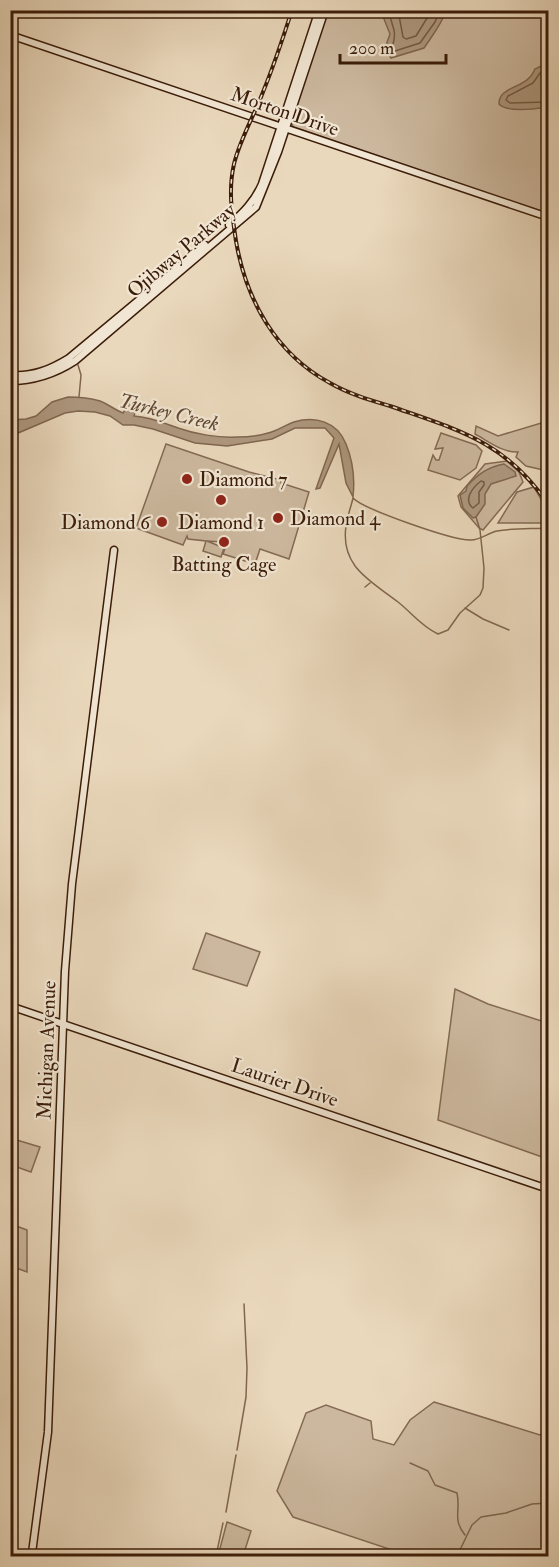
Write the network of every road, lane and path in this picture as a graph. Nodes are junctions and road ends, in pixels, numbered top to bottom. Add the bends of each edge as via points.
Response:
1 (319, 10) edge
2 (325, 10) edge
3 (10, 35) edge
4 (283, 128) junction
5 (549, 217) edge
6 (10, 375) edge
7 (10, 381) edge
8 (114, 550) dead end
9 (10, 1006) edge
10 (63, 1024) junction
11 (549, 1189) edge
12 (32, 1553) dead end

1 - 4 street, Ojibway Parkway
2 - 4 street, Ojibway Parkway
3 - 4 street, Morton Drive
4 - 5 street, Morton Drive
4 - 6 street, Ojibway Parkway via 262,184 247,209 69,358 37,373
4 - 7 street, Ojibway Parkway via 261,199 250,214 75,361 44,376
8 - 10 street, Michigan Avenue via 72,884
9 - 10 street, Laurier Drive
10 - 11 street, Laurier Drive
10 - 12 street, Michigan Avenue via 48,1432

